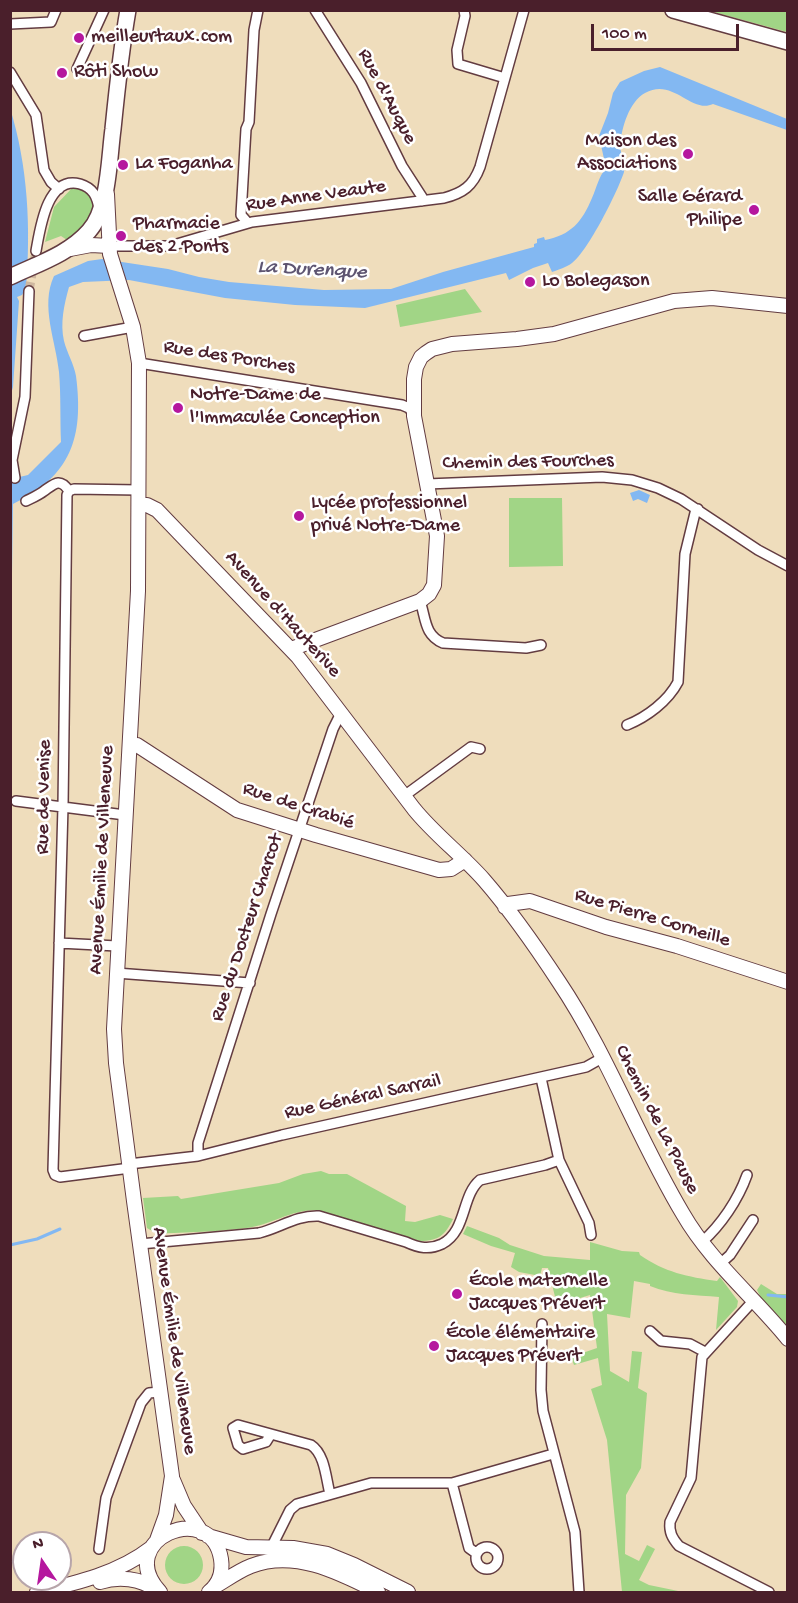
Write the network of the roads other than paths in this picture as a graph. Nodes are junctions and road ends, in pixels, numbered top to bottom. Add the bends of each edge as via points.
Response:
1 (56, 10) edge
2 (104, 10) edge
3 (128, 10) edge
4 (258, 10) edge
5 (315, 10) edge
6 (464, 10) edge
7 (524, 10) edge
8 (673, 10) edge
9 (10, 24) edge
10 (788, 42) edge
11 (77, 69) dead end
12 (10, 72) edge
13 (505, 78) junction
14 (106, 183) junction
15 (59, 189) junction
16 (422, 201) junction
17 (99, 212) junction
18 (248, 222) junction
19 (70, 249) junction
20 (110, 250) junction
21 (36, 251) tunnel mouth
22 (10, 277) edge
23 (29, 291) tunnel mouth
24 (788, 306) edge
25 (133, 327) junction
26 (84, 336) dead end
27 (139, 363) junction
28 (414, 416) junction
29 (15, 478) dead end
30 (427, 484) junction
31 (139, 490) junction
32 (69, 491) junction
33 (26, 501) dead end
34 (140, 504) junction
35 (698, 508) junction
36 (788, 566) edge
37 (420, 601) junction
38 (541, 645) dead end
39 (291, 649) junction
40 (343, 714) junction
41 (627, 725) dead end
42 (130, 745) junction
43 (480, 749) dead end
44 (404, 796) junction
45 (16, 801) dead end
46 (63, 806) junction
47 (125, 815) junction
48 (299, 829) junction
49 (465, 860) junction
50 (505, 907) junction
51 (59, 943) junction
52 (117, 946) junction
53 (116, 973) junction
54 (788, 982) edge
55 (250, 983) junction
56 (602, 1058) junction
57 (541, 1078) junction
58 (198, 1156) junction
59 (559, 1160) junction
60 (129, 1166) junction
61 (55, 1175) joint
62 (747, 1175) dead end
63 (753, 1220) dead end
64 (591, 1234) dead end
65 (702, 1242) junction
66 (140, 1244) junction
67 (721, 1263) junction
68 (754, 1300) junction
69 (542, 1324) dead end
70 (650, 1331) dead end
71 (788, 1339) edge
72 (705, 1352) junction
73 (160, 1392) junction
74 (271, 1434) dead end
75 (553, 1454) junction
76 (172, 1476) junction
77 (452, 1483) junction
78 (330, 1494) junction
79 (205, 1534) junction
80 (155, 1544) junction
81 (271, 1548) junction
82 (99, 1549) dead end
83 (476, 1554) dead end
84 (72, 1584) edge
85 (72, 1586) edge
86 (98, 1588) edge
87 (212, 1591) edge
88 (159, 1592) edge
89 (378, 1593) edge
90 (408, 1593) edge
91 (579, 1593) edge
92 (769, 1593) edge

1 - 9 street via 51,22
2 - 11 street
3 - 14 main road
4 - 18 street via 241,215
5 - 16 street, Rue d'Auque via 361,83
6 - 13 street via 456,54 458,64
7 - 13 street, Rue Anne Veaute
8 - 10 main road
12 - 15 street via 36,115 44,170
13 - 16 street, Rue Anne Veaute via 473,183 454,196
14 - 17 main road
14 - 20 street, Avenue Émilie de Villeneuve
15 - 17 street via 73,183 91,189
15 - 21 street via 41,220
16 - 18 street, Rue Anne Veaute
17 - 19 main road via 89,232
18 - 20 street, Rue Anne Veaute via 173,245
19 - 20 street via 92,245
19 - 22 main road
20 - 25 street, Avenue Émilie de Villeneuve
23 - 29 street via 25,397 12,460
24 - 28 street via 712,298 674,301 554,334 432,349 416,367
25 - 26 street
25 - 27 street, Avenue Émilie de Villeneuve
27 - 28 street, Rue des Porches via 402,405
27 - 31 street, Avenue Émilie de Villeneuve
28 - 30 street
30 - 35 street, Chemin des Fourches via 622,478 658,488
30 - 37 street via 437,536 435,576 432,590
31 - 32 street
31 - 34 street, Avenue Émilie de Villeneuve
32 - 33 street via 63,484 53,483
32 - 46 street, Rue de Venise
34 - 39 street, Avenue d'Hauterive via 157,510
34 - 42 street, Avenue Émilie de Villeneuve
35 - 36 street, Chemin des Fourches
35 - 41 street via 685,555 678,682 663,701
37 - 38 street via 429,631 442,643 526,648
37 - 39 street
39 - 40 street, Avenue d'Hauterive
40 - 44 street, Avenue d'Hauterive
40 - 48 street, Rue du Docteur Charcot via 333,729
42 - 47 street, Avenue Émilie de Villeneuve
42 - 48 street, Rue de Crabié via 137,745 231,807
43 - 44 street via 471,747
44 - 49 street, Avenue d'Hauterive via 429,827
45 - 46 street
46 - 47 street
46 - 51 street, Rue de Venise
47 - 52 street, Avenue Émilie de Villeneuve
48 - 49 street, Rue de Crabié via 439,870 451,869
48 - 55 street, Rue du Docteur Charcot
49 - 50 street, Avenue d'Hauterive
50 - 54 street, Rue Pierre Corneille via 530,901
50 - 56 street, Chemin de La Pause via 561,984
51 - 52 street
51 - 61 street, Rue de Venise
52 - 53 street, Avenue Émilie de Villeneuve
53 - 55 street
53 - 60 street, Avenue Émilie de Villeneuve via 115,1050
55 - 58 street, Rue du Docteur Charcot via 198,1143
56 - 57 street, Rue Général Sarrail via 586,1067
56 - 65 street, Chemin de La Pause via 682,1214
57 - 58 street, Rue Général Sarrail
57 - 59 street
58 - 60 street, Rue Général Sarrail
59 - 64 street
59 - 66 street via 480,1180 455,1232 433,1247 420,1248 319,1216 304,1216 274,1229 246,1235
60 - 61 street, Rue Général Sarrail
60 - 66 street, Avenue Émilie de Villeneuve
62 - 65 street via 719,1224
63 - 67 street
65 - 67 street, Chemin de La Pause
66 - 73 street, Avenue Émilie de Villeneuve
67 - 68 street, Chemin de La Pause
68 - 71 street, Chemin de La Pause
68 - 72 street
69 - 75 street via 541,1390
70 - 72 street via 661,1341 690,1344
72 - 92 street via 700,1362 691,1478 670,1522 671,1534 679,1545
73 - 76 street, Avenue Émilie de Villeneuve
73 - 82 street via 149,1393 141,1402 106,1498
74 - 78 street via 316,1449
75 - 77 street
75 - 91 street via 575,1532
76 - 79 street, Avenue Émilie de Villeneuve via 184,1506
76 - 80 street, Avenue Émilie de Villeneuve via 166,1515
77 - 78 street via 371,1483
77 - 83 street via 469,1548
78 - 81 street via 293,1507
79 - 80 street via 178,1529
79 - 81 street via 240,1546
79 - 87 street, Avenue Émilie de Villeneuve via 215,1545 222,1566
80 - 84 street via 125,1566
80 - 88 street, Avenue Émilie de Villeneuve via 149,1556 149,1575
81 - 90 street via 327,1554
85 - 86 street
86 - 88 street via 113,1579 127,1579 150,1585
87 - 89 street via 252,1566 285,1560 328,1569

